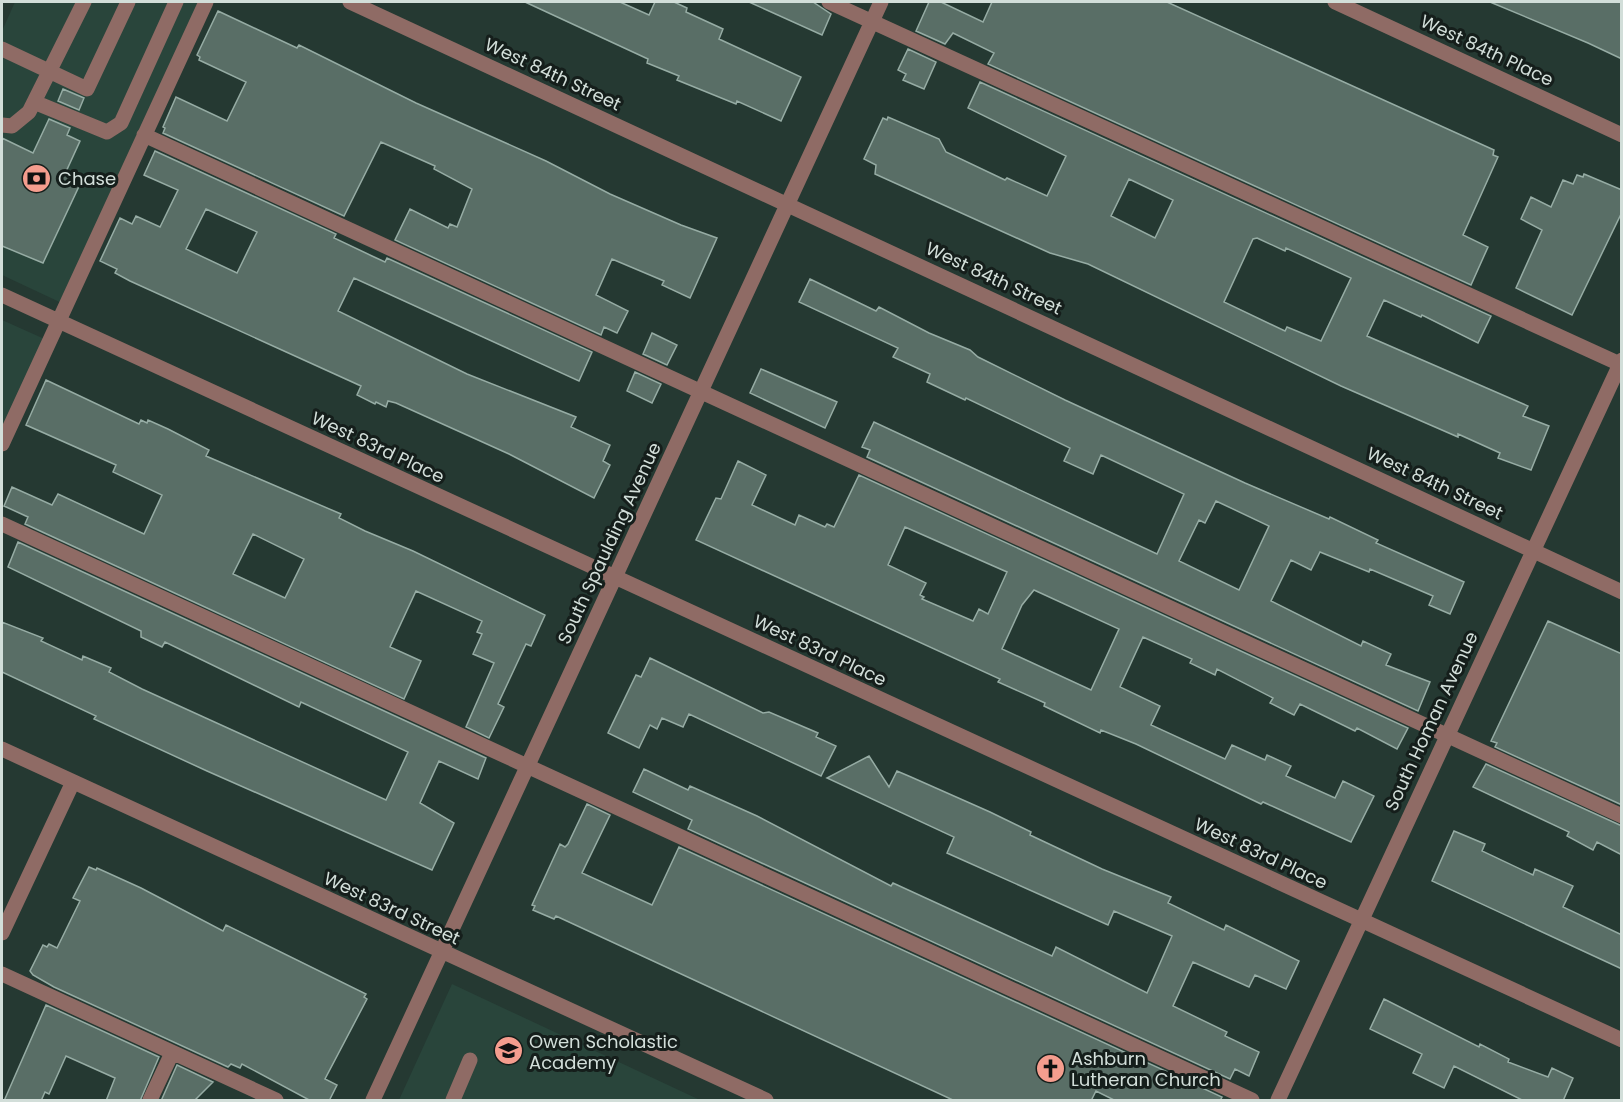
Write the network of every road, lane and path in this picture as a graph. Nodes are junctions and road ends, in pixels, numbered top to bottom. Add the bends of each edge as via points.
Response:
1 (84, 2) edge
2 (128, 2) edge
3 (176, 2) edge
4 (206, 2) edge
5 (350, 2) edge
6 (829, 2) edge
7 (881, 2) edge
8 (1335, 2) edge
9 (872, 21) junction
10 (2, 49) edge
11 (50, 72) junction
12 (34, 102) junction
13 (2, 125) edge
14 (144, 135) junction
15 (1622, 135) edge
16 (788, 203) junction
17 (2, 295) edge
18 (58, 321) junction
19 (1621, 363) edge
20 (700, 392) junction
21 (2, 444) edge
22 (2, 524) edge
23 (1532, 551) junction
24 (615, 577) junction
25 (1622, 591) edge
26 (1446, 735) junction
27 (2, 749) edge
28 (528, 765) junction
29 (73, 782) junction
30 (1622, 816) edge
31 (1360, 920) junction
32 (2, 933) edge
33 (441, 952) junction
34 (2, 974) edge
35 (1622, 1040) edge
36 (172, 1053) junction
37 (470, 1059) dead end
38 (150, 1101) edge
39 (276, 1101) edge
40 (373, 1101) edge
41 (453, 1101) edge
42 (766, 1101) edge
43 (1252, 1101) edge
44 (1278, 1101) edge

1 - 11 street
2 - 11 street via 87,89
3 - 12 street via 122,123 107,132
4 - 14 street
5 - 16 street, West 84th Street
6 - 9 street
7 - 9 street, South Spaulding Avenue
8 - 15 street, West 84th Place
9 - 16 street, South Spaulding Avenue
9 - 19 street
10 - 11 street
11 - 12 street
12 - 13 street via 29,112 12,126
14 - 18 street
14 - 20 street
16 - 20 street, South Spaulding Avenue
16 - 23 street, West 84th Street
17 - 18 street, West 83rd Place
18 - 21 street
18 - 24 street, West 83rd Place
19 - 23 street, South Homan Avenue
20 - 24 street, South Spaulding Avenue
20 - 26 street
22 - 28 street
23 - 25 street, West 84th Street
23 - 26 street, South Homan Avenue
24 - 28 street, South Spaulding Avenue
24 - 31 street, West 83rd Place
26 - 30 street
26 - 31 street, South Homan Avenue
27 - 29 street, West 83rd Street
28 - 33 street, South Spaulding Avenue
28 - 43 street
29 - 32 street
29 - 33 street, West 83rd Street
31 - 35 street, West 83rd Place
31 - 44 street, South Homan Avenue
33 - 40 street, South Spaulding Avenue
33 - 42 street, West 83rd Street
34 - 36 street
36 - 38 street
36 - 39 street
37 - 41 street

